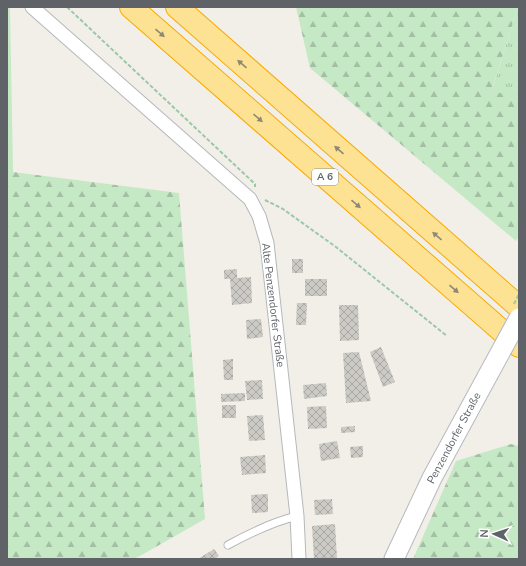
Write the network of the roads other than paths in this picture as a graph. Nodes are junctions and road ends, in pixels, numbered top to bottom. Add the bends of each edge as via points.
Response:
1 (32, 7) edge
2 (131, 7) edge
3 (177, 7) edge
4 (519, 307) edge
5 (519, 318) edge
6 (519, 346) edge
7 (297, 516) junction
8 (228, 545) dead end
9 (299, 559) edge
10 (394, 559) edge

1 - 7 street, Alte Penzendorfer Straße via 250,199 259,216 267,243
2 -> 6 highway, A 6
4 -> 3 highway, A 6
5 - 10 main road, Penzendorfer Straße, bridge via 432,478
7 - 8 lane via 279,520
7 - 9 street, Alte Penzendorfer Straße

